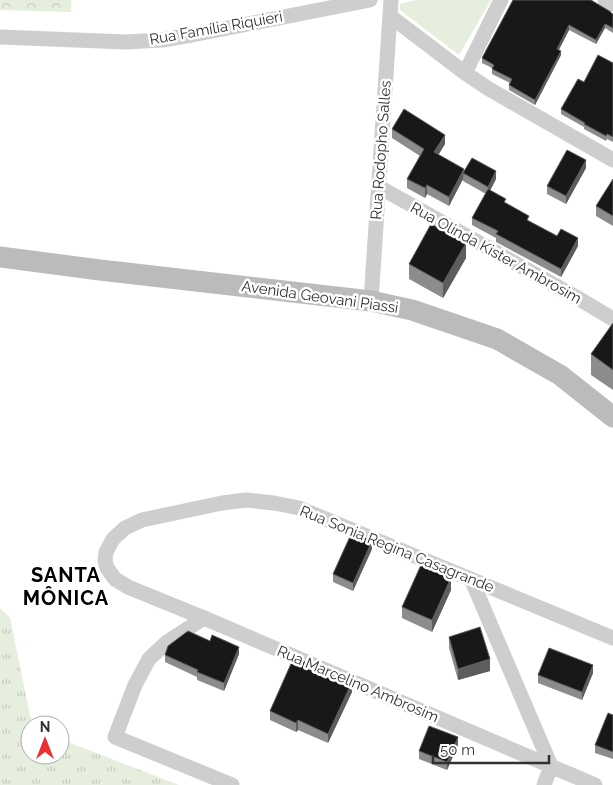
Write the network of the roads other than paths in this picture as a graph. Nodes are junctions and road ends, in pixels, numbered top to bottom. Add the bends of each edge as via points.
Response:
1 (370, 0) edge
2 (391, 0) edge
3 (501, 0) edge
4 (606, 0) edge
5 (613, 4) edge
6 (390, 16) junction
7 (0, 37) edge
8 (465, 73) junction
9 (613, 160) edge
10 (379, 187) junction
11 (0, 257) edge
12 (371, 300) junction
13 (613, 319) edge
14 (613, 417) edge
15 (472, 580) junction
16 (204, 618) junction
17 (613, 638) edge
18 (551, 766) junction
19 (232, 785) edge
20 (544, 785) edge
21 (595, 785) edge

1 - 7 street, Rua Família Riquieri via 162,40 126,42
2 - 6 street, Rua Rodopho Salles
3 - 8 street
4 - 5 street
6 - 8 street
6 - 10 street, Rua Rodopho Salles
8 - 9 street
10 - 12 street, Rua Rodopho Salles
10 - 13 street, Rua Olinda Kister Ambrosim
11 - 12 main road, Avenida Geovani Piassi
12 - 14 main road, Avenida Geovani Piassi via 497,338 560,376
15 - 16 street, Rua Sonia Regina Casagrande via 299,508 274,502 222,502 180,511 142,520 113,539 104,561 115,579
15 - 17 street, Rua Sonia Regina Casagrande
15 - 18 street
16 - 18 street, Rua Marcelino Ambrosim
16 - 19 street via 167,642 149,659 114,737
18 - 20 street
18 - 21 street, Rua Marcelino Ambrosim

